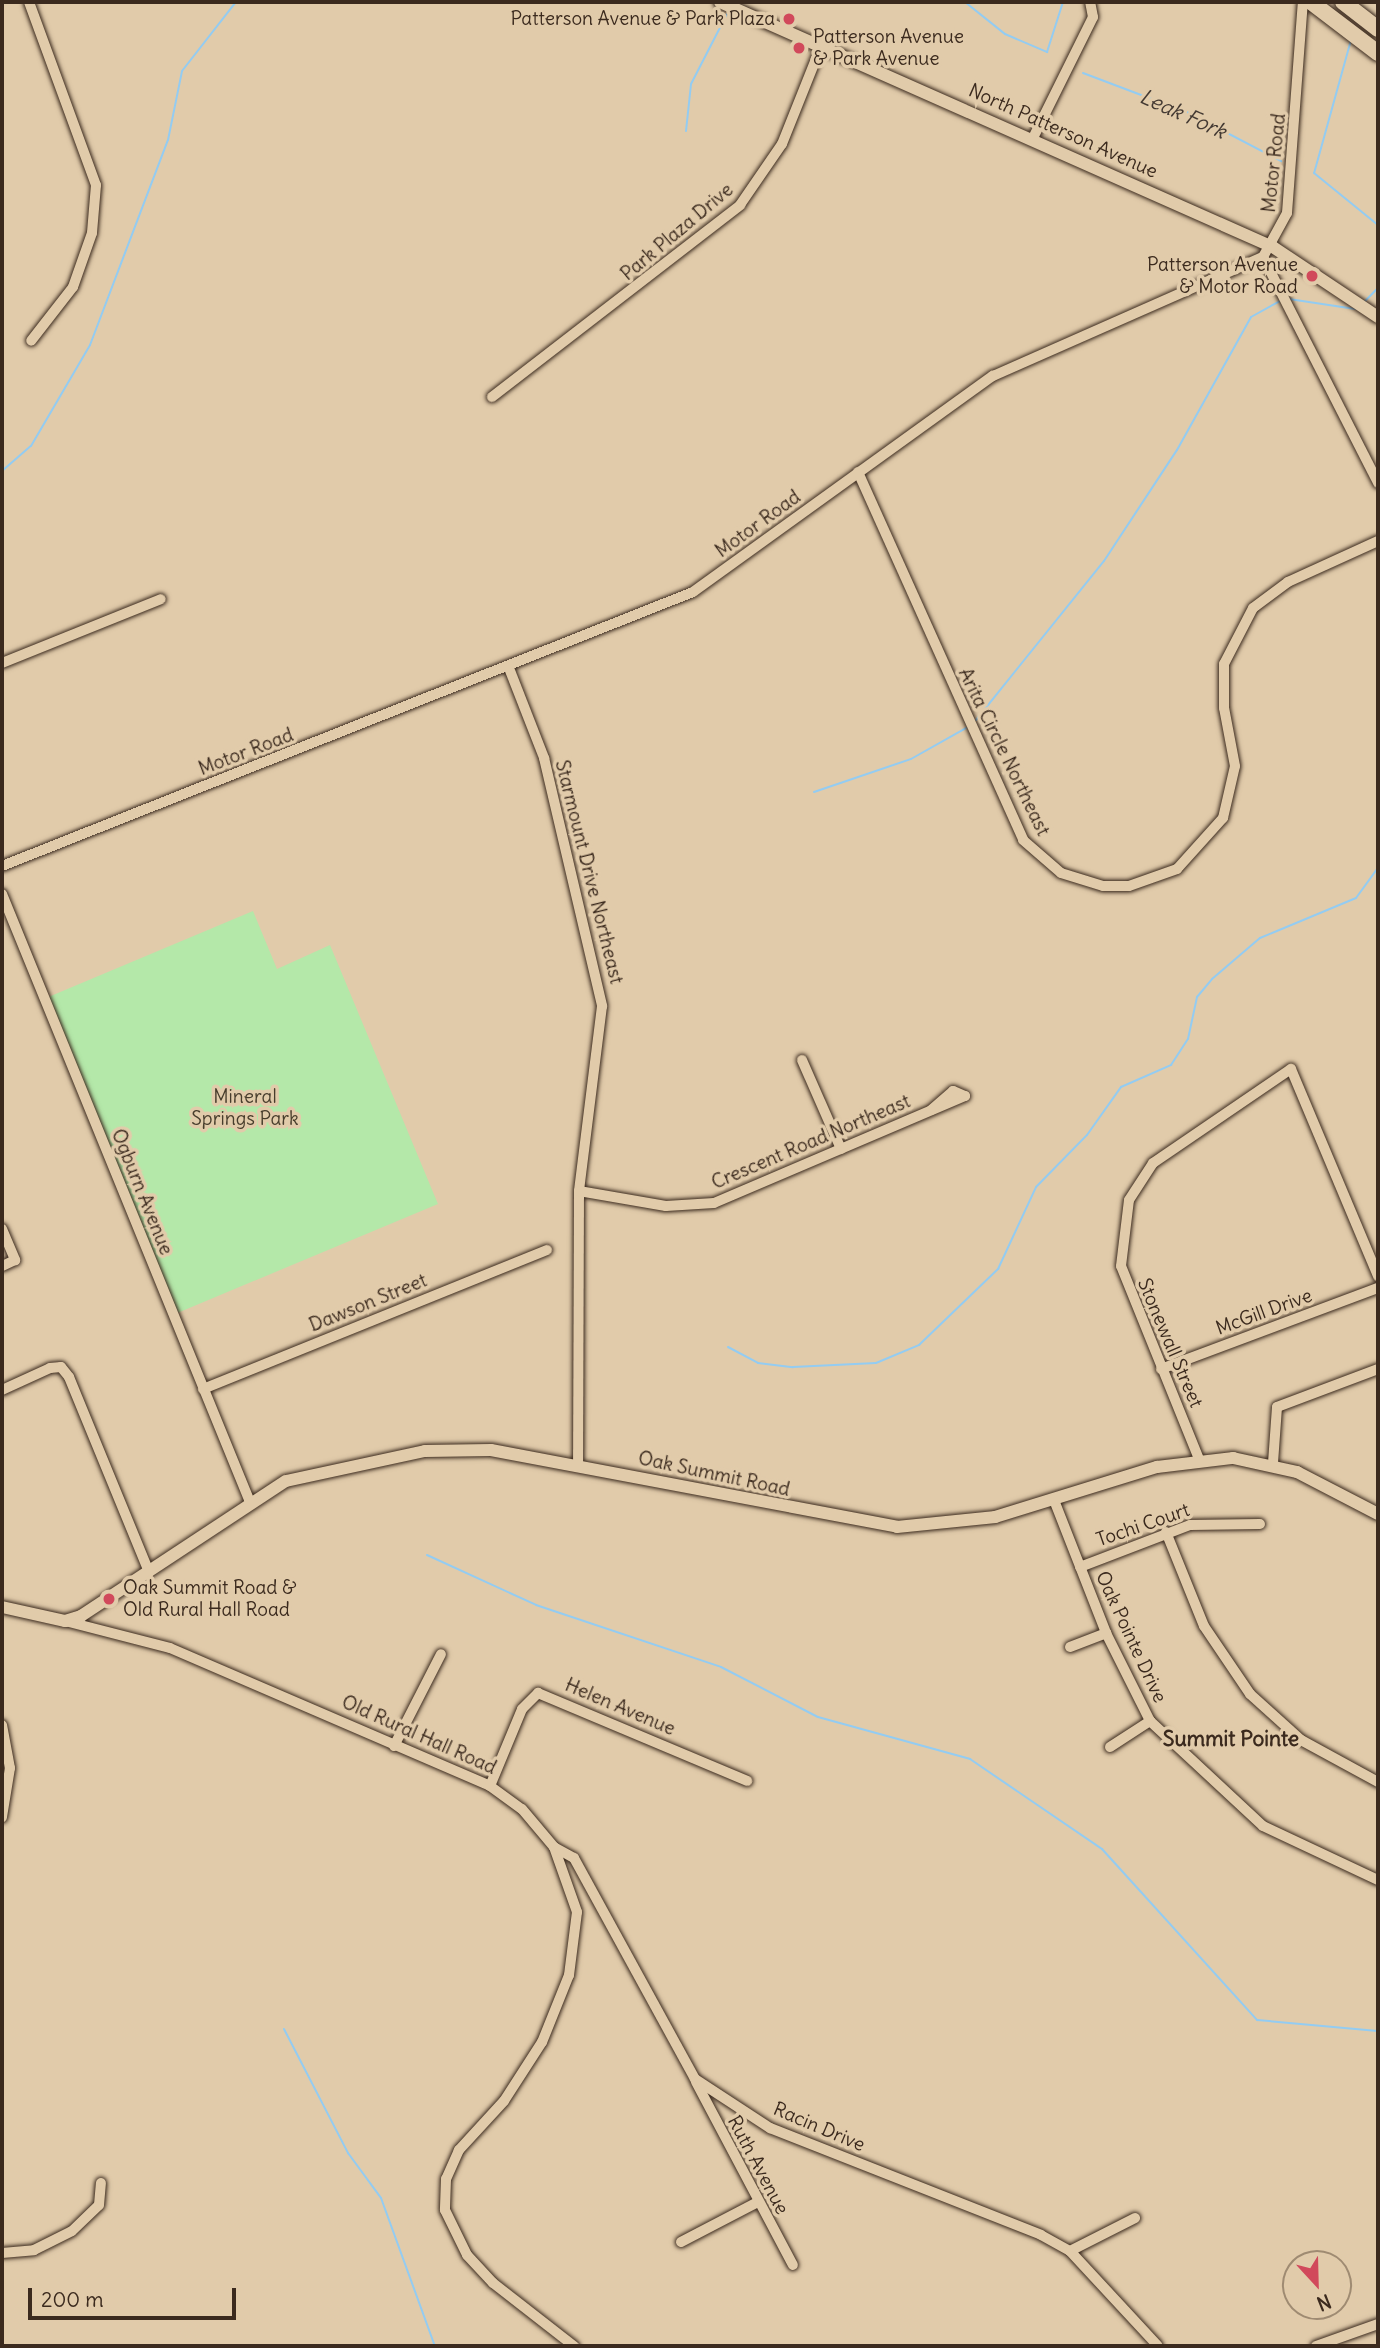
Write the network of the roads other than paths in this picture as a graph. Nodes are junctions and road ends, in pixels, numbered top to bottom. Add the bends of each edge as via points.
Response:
1 (29, 2) edge
2 (720, 2) edge
3 (1090, 2) edge
4 (1303, 2) edge
5 (1311, 2) edge
6 (1343, 2) edge
7 (1378, 29) edge
8 (822, 44) junction
9 (1378, 53) edge
10 (1033, 138) junction
11 (1273, 247) junction
12 (1263, 257) junction
13 (1378, 317) edge
14 (31, 341) dead end
15 (492, 397) dead end
16 (858, 472) junction
17 (1378, 483) edge
18 (1378, 541) edge
19 (161, 599) dead end
20 (2, 663) edge
21 (509, 668) junction
22 (2, 866) edge
23 (2, 894) edge
24 (802, 1060) dead end
25 (931, 1110) dead end
26 (841, 1149) junction
27 (579, 1191) junction
28 (2, 1230) edge
29 (547, 1250) dead end
30 (2, 1266) edge
31 (1378, 1276) edge
32 (1378, 1288) edge
33 (1161, 1369) junction
34 (1378, 1369) edge
35 (203, 1389) junction
36 (2, 1390) edge
37 (1199, 1459) junction
38 (1273, 1463) junction
39 (578, 1466) junction
40 (1054, 1500) junction
41 (250, 1502) junction
42 (1378, 1514) edge
43 (1260, 1524) dead end
44 (1166, 1532) junction
45 (1080, 1567) junction
46 (149, 1572) junction
47 (2, 1607) edge
48 (65, 1621) junction
49 (1106, 1633) junction
50 (1070, 1647) dead end
51 (440, 1654) dead end
52 (1150, 1721) junction
53 (2, 1724) edge
54 (394, 1746) junction
55 (1110, 1747) dead end
56 (6, 1769) edge
57 (747, 1781) dead end
58 (1378, 1782) edge
59 (490, 1786) junction
60 (2, 1817) edge
61 (554, 1847) junction
62 (1378, 1880) edge
63 (695, 2079) junction
64 (101, 2183) dead end
65 (756, 2203) junction
66 (1135, 2218) dead end
67 (681, 2242) dead end
68 (1070, 2251) junction
69 (2, 2253) edge
70 (793, 2265) dead end
71 (1378, 2324) edge
72 (574, 2346) edge
73 (1158, 2346) edge
74 (1316, 2346) edge

1 - 14 street via 96,186 92,233 72,287
2 - 8 main road, North Patterson Avenue
3 - 10 street via 1093,18
4 - 11 street, Motor Road via 1292,183 1285,223
5 - 9 highway
6 - 7 highway
8 - 10 main road, North Patterson Avenue
8 - 15 street, Park Plaza Drive via 782,144 740,205
10 - 11 main road, North Patterson Avenue
11 - 12 street, Motor Road
11 - 13 main road, North Patterson Avenue
12 - 16 street, Motor Road via 993,376
12 - 17 street
16 - 18 street, Arita Circle Northeast via 1023,840 1061,873 1103,886 1129,886 1177,869 1223,818 1235,776 1224,664 1253,608 1277,588
16 - 21 street, Motor Road via 693,592
19 - 20 street
21 - 22 street, Motor Road
21 - 27 street, Starmount Drive Northeast via 544,758 601,993 600,1056
23 - 35 street, Ogburn Avenue
24 - 26 street
25 - 26 street, Crescent Road Northeast
26 - 27 street, Crescent Road Northeast via 741,1194 690,1207
27 - 39 street, Starmount Drive Northeast
28 - 30 street via 15,1260
29 - 35 street, Dawson Street
31 - 33 street, Stonewall Street via 1291,1069 1174,1144 1145,1172 1129,1200 1121,1266
32 - 33 street, McGill Drive
33 - 37 street, Stonewall Street
34 - 38 street via 1277,1407
35 - 41 street, Ogburn Avenue
36 - 46 street via 61,1367
37 - 38 main road, Oak Summit Road
37 - 40 main road, Oak Summit Road
38 - 42 main road, Oak Summit Road via 1336,1487
39 - 40 main road, Oak Summit Road via 897,1527 995,1517
39 - 41 main road, Oak Summit Road via 491,1450 425,1451 322,1469
40 - 45 street, Oak Pointe Drive
41 - 46 main road, Oak Summit Road
43 - 44 street, Tochi Court via 1217,1521
44 - 45 street, Tochi Court
44 - 58 street via 1204,1626 1250,1694 1301,1740
45 - 49 street, Oak Pointe Drive
46 - 48 main road, Oak Summit Road via 107,1603
47 - 48 main road, Old Rural Hall Road
48 - 54 street, Old Rural Hall Road via 170,1648
49 - 50 street
49 - 52 street, Oak Pointe Drive
51 - 54 street
52 - 55 street
52 - 62 street, Oak Pointe Drive via 1263,1826
53 - 56 street
54 - 59 street, Old Rural Hall Road
56 - 60 street
57 - 59 street, Helen Avenue via 538,1693 522,1709
59 - 61 street, Old Rural Hall Road via 522,1809
61 - 63 street, Racin Drive via 574,1858
61 - 72 street, Old Rural Hall Road via 577,1912 569,1975 542,2042 504,2101 459,2150 446,2179 445,2210 467,2255 492,2283
63 - 65 street, Ruth Avenue
63 - 68 street, Racin Drive via 770,2128
64 - 69 street via 99,2205 72,2231 34,2250
65 - 67 street
65 - 70 street, Ruth Avenue
66 - 68 street
68 - 73 street, Racin Drive
71 - 74 street

